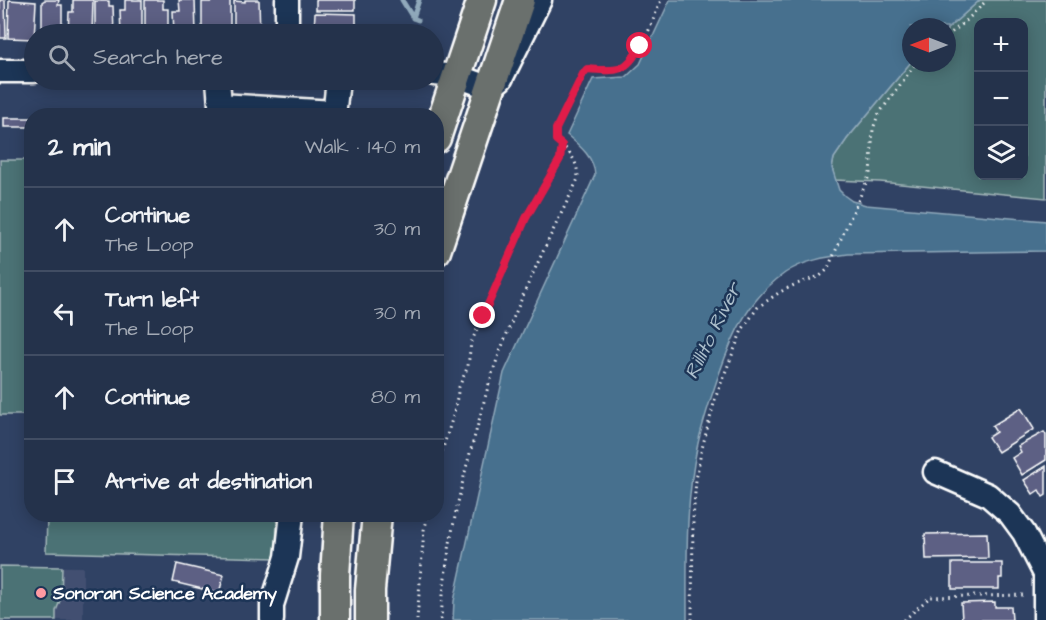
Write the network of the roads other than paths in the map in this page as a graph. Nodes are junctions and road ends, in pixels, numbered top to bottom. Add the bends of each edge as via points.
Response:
1 (287, 0) edge
2 (482, 0) edge
3 (520, 0) edge
4 (540, 0) edge
5 (287, 24) edge
6 (0, 71) edge
7 (24, 71) edge
8 (445, 75) edge
9 (490, 88) junction
10 (219, 90) edge
11 (337, 90) edge
12 (443, 90) edge
13 (258, 108) edge
14 (335, 108) edge
15 (440, 108) edge
16 (444, 227) edge
17 (935, 472) dead end
18 (291, 522) edge
19 (338, 522) edge
20 (376, 522) edge
21 (1046, 574) edge
22 (272, 620) edge
23 (335, 620) edge
24 (370, 620) edge
25 (1045, 620) edge

1 - 5 street
2 - 8 main road
3 - 9 main road
4 - 9 street via 501,79
6 - 7 street
8 - 9 street
9 - 16 main road
10 - 13 street via 220,105
11 - 14 street
12 - 15 main road
17 - 21 street via 988,495 1010,514
18 - 22 street
19 - 23 main road
20 - 24 main road
21 - 25 street

